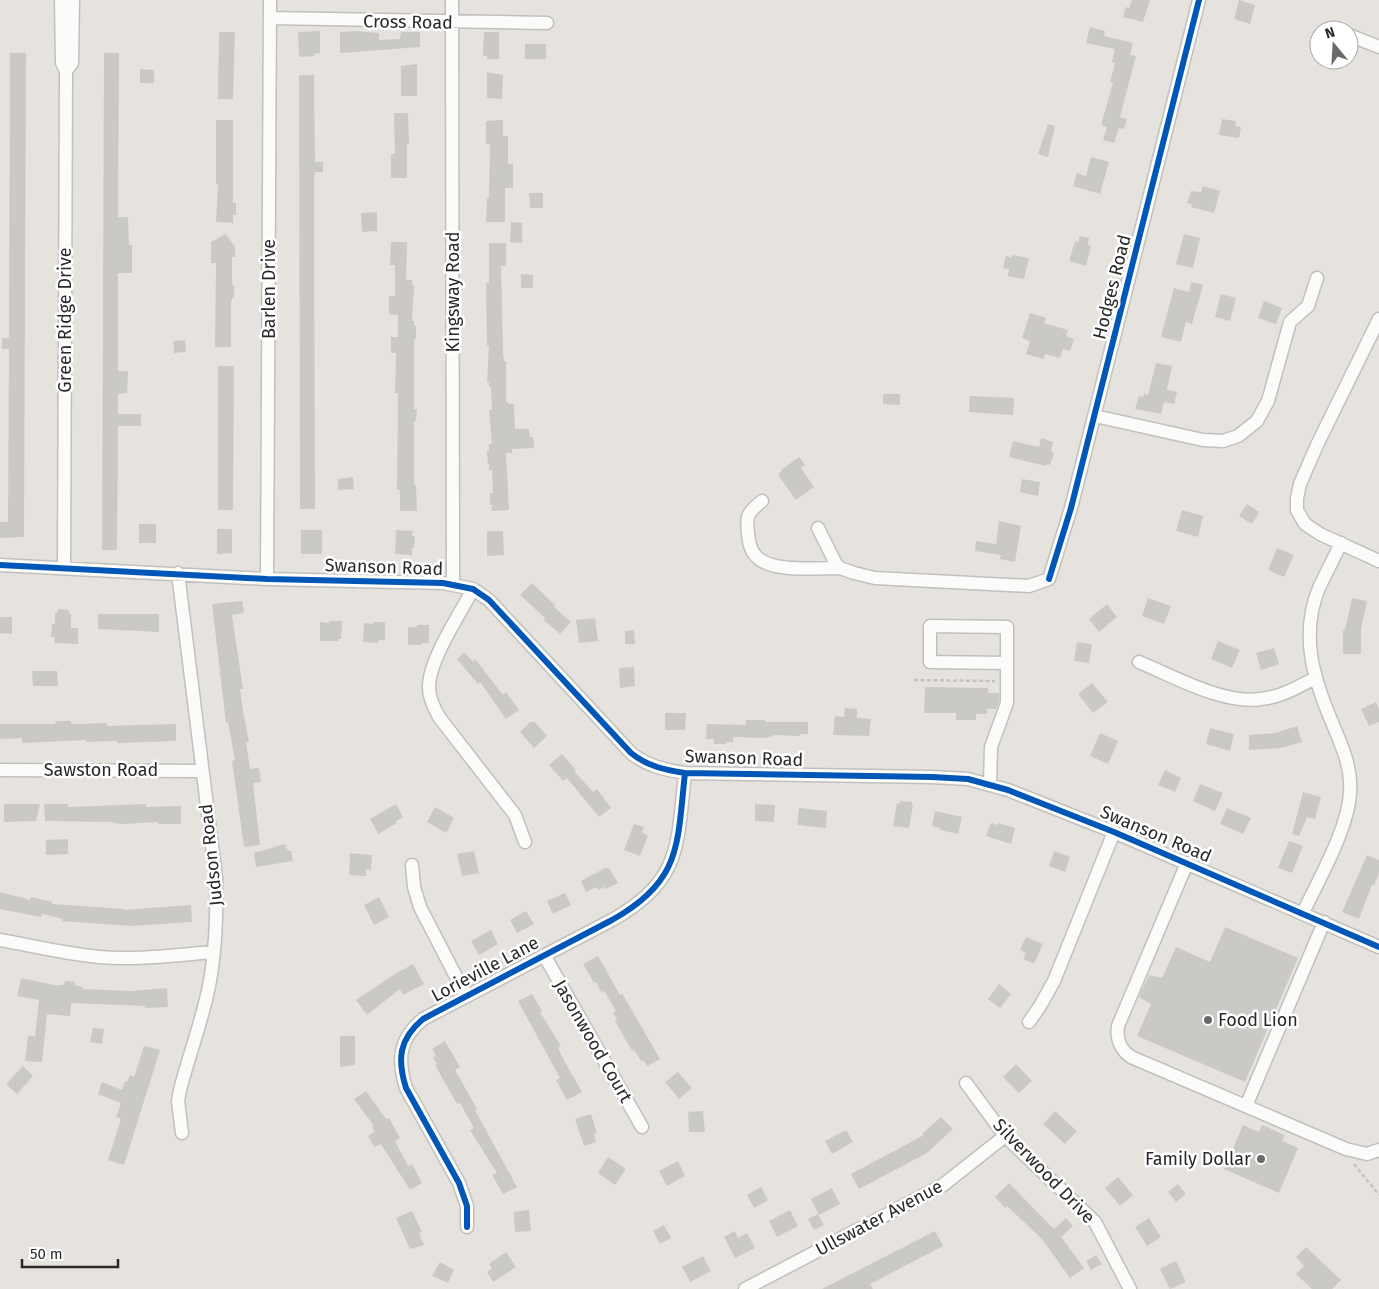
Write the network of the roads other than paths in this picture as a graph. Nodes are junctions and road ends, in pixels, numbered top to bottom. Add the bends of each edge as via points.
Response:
1 (61, 0) edge
2 (73, 0) edge
3 (270, 0) edge
4 (452, 0) edge
5 (1199, 0) edge
6 (270, 18) junction
7 (452, 23) junction
8 (547, 23) dead end
9 (1359, 39) edge
10 (1379, 47) edge
11 (66, 71) junction
12 (1317, 278) dead end
13 (1379, 319) edge
14 (1095, 416) junction
15 (762, 502) dead end
16 (818, 528) dead end
17 (1341, 544) junction
18 (1379, 561) edge
19 (0, 565) edge
20 (64, 568) junction
21 (840, 568) junction
22 (178, 574) junction
23 (267, 579) junction
24 (453, 585) junction
25 (474, 590) junction
26 (1139, 662) dead end
27 (1007, 663) junction
28 (1315, 678) junction
29 (0, 770) edge
30 (202, 771) junction
31 (685, 774) junction
32 (990, 784) junction
33 (1114, 832) junction
34 (525, 842) dead end
35 (1187, 863) junction
36 (412, 866) dead end
37 (1303, 913) junction
38 (1324, 922) junction
39 (0, 940) edge
40 (1379, 946) edge
41 (214, 952) junction
42 (544, 955) junction
43 (466, 996) junction
44 (1029, 1022) dead end
45 (966, 1083) dead end
46 (1246, 1106) junction
47 (642, 1127) dead end
48 (182, 1133) dead end
49 (1005, 1136) junction
50 (1379, 1150) edge
51 (467, 1227) dead end
52 (745, 1289) edge
53 (1130, 1289) edge

1 - 11 street, Green Ridge Drive via 62,63
2 - 11 street, Green Ridge Drive via 72,63
3 - 6 street, Barlen Drive
4 - 7 street, Kingsway Road
5 - 14 street, Hodges Road
6 - 7 street, Cross Road
6 - 23 street, Barlen Drive
7 - 8 street, Cross Road
7 - 24 street, Kingsway Road
9 - 10 street
11 - 20 street, Green Ridge Drive
12 - 14 street via 1308,306 1290,322 1268,401 1257,421 1238,436 1223,441 1203,440
13 - 17 street via 1317,445 1297,498 1297,510 1305,524
14 - 21 street, Hodges Road via 1049,579 1029,586 927,582 875,578
15 - 21 street via 750,510 747,518 749,545 755,556 766,564 780,566
16 - 21 street
17 - 18 street
17 - 28 street via 1319,589 1311,618 1311,659
19 - 20 street, Swanson Road
20 - 22 street, Swanson Road
22 - 23 street, Swanson Road
22 - 30 street, Judson Road
23 - 24 street, Swanson Road
24 - 25 street, Swanson Road
25 - 31 street, Swanson Road via 489,600 631,753 655,767
25 - 34 street via 436,660 429,680 431,699 439,717 515,815
26 - 28 street via 1209,691 1244,700 1275,696
27 - 27 street via 1007,628 930,626 930,662
27 - 32 street via 1007,703 991,747
28 - 37 street via 1347,758 1350,792 1342,828
29 - 30 street, Sawston Road
30 - 41 street, Judson Road via 216,878
31 - 32 street, Swanson Road via 932,777
31 - 42 street, Lorieville Lane via 677,844 666,872 656,886 629,911
32 - 33 street, Swanson Road
33 - 35 street, Swanson Road
33 - 44 street via 1054,981
35 - 37 street, Swanson Road
35 - 46 street via 1118,1026 1118,1040 1124,1052 1131,1057
36 - 43 street via 420,907
37 - 38 street, Swanson Road
38 - 40 street, Swanson Road
38 - 46 street
39 - 41 street via 100,957
41 - 48 street, Judson Road via 200,1022 178,1101
42 - 43 street, Lorieville Lane
42 - 47 street, Jasonwood Court
43 - 51 street, Lorieville Lane via 413,1027 401,1049 400,1062 406,1088 462,1189
45 - 49 street, Silverwood Drive
46 - 50 street via 1346,1149 1367,1154
49 - 52 street, Ullswater Avenue via 943,1185
49 - 53 street, Silverwood Drive via 1095,1222

